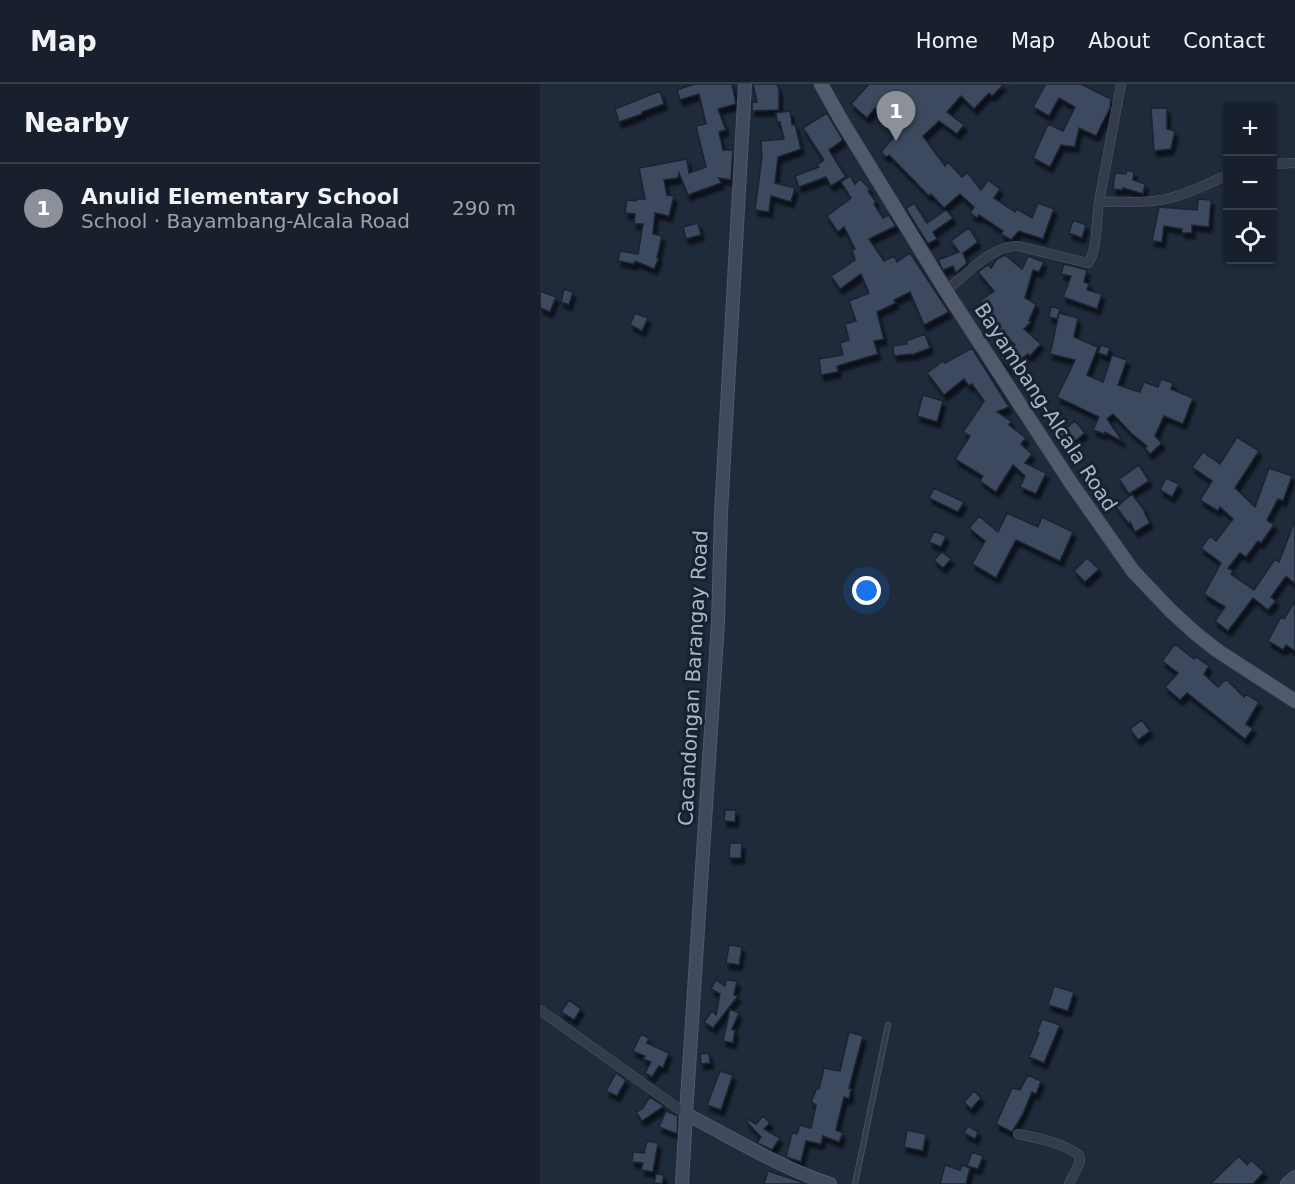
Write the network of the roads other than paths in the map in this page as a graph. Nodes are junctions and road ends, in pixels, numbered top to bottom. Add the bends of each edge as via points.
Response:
1 (745, 84) edge
2 (821, 84) edge
3 (1121, 84) edge
4 (1295, 163) edge
5 (1277, 164) edge
6 (1223, 177) edge
7 (1099, 202) junction
8 (946, 291) junction
9 (1295, 701) edge
10 (540, 1010) edge
11 (888, 1025) dead end
12 (686, 1114) junction
13 (1018, 1134) dead end
14 (1295, 1177) edge
15 (682, 1184) edge
16 (830, 1184) edge
17 (855, 1184) edge
18 (1069, 1184) edge
19 (1287, 1184) edge

1 - 12 street, Cacandongan Barangay Road via 718,622
2 - 8 main road, Bayambang-Alcala Road
3 - 7 street
4 - 5 street
6 - 7 street via 1171,198
7 - 8 street via 1093,257 1088,262 1006,246
8 - 9 main road, Bayambang-Alcala Road via 1133,571 1195,633
10 - 12 street
11 - 17 lane
12 - 15 street, Cacandongan Barangay Road
12 - 16 street via 774,1161
13 - 18 street via 1079,1155 1080,1162
14 - 19 street

